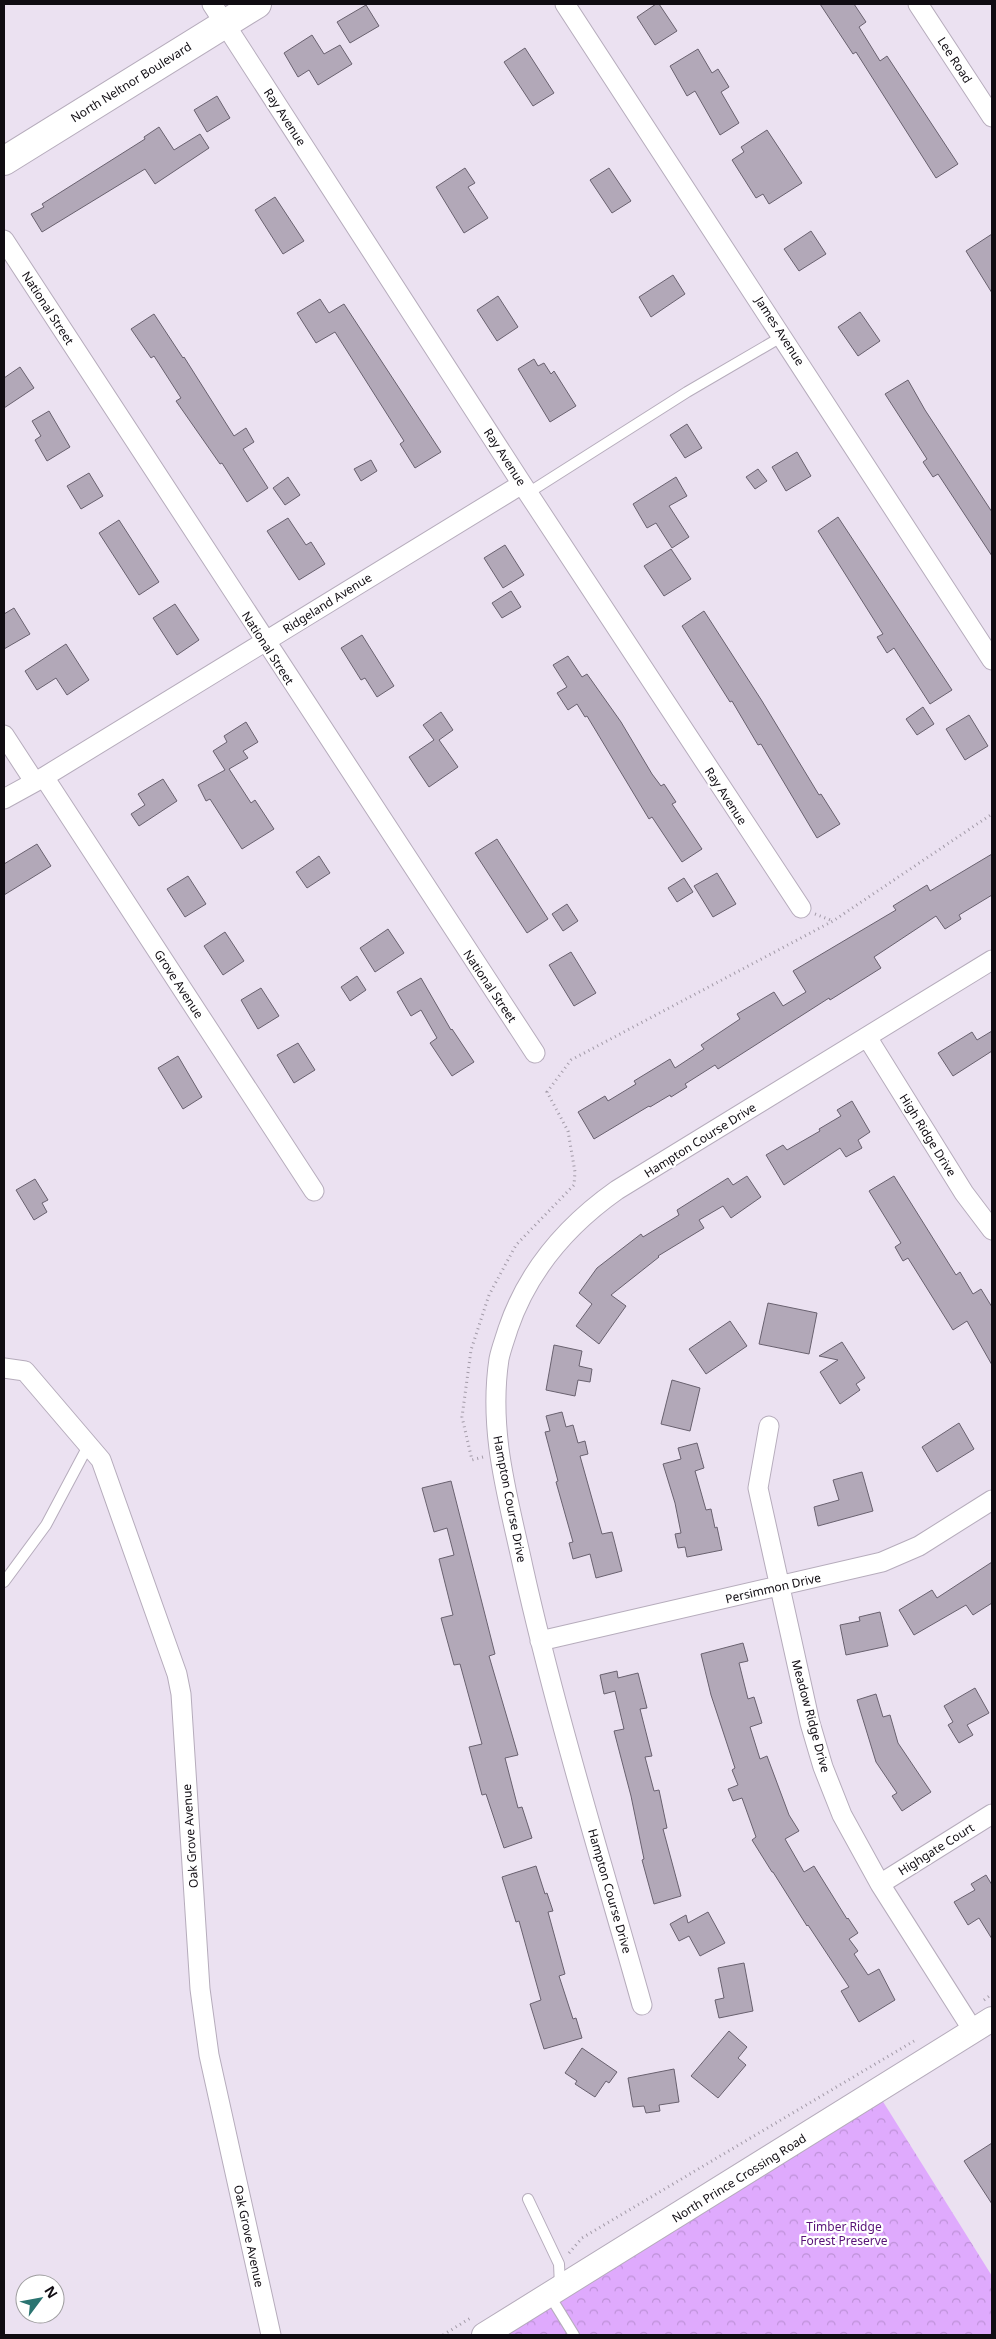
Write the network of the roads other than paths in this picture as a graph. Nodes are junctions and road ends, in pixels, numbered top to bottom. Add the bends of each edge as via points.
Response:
1 (257, 4) edge
2 (565, 4) edge
3 (918, 4) edge
4 (218, 14) edge
5 (992, 117) edge
6 (4, 161) edge
7 (4, 240) edge
8 (783, 336) junction
9 (525, 489) junction
10 (264, 642) junction
11 (992, 660) edge
12 (4, 735) edge
13 (39, 779) junction
14 (4, 799) edge
15 (801, 908) dead end
16 (992, 960) edge
17 (867, 1037) junction
18 (535, 1053) dead end
19 (314, 1191) dead end
20 (992, 1230) edge
21 (4, 1368) edge
22 (769, 1426) dead end
23 (88, 1446) junction
24 (992, 1500) edge
25 (4, 1582) edge
26 (780, 1585) junction
27 (540, 1641) junction
28 (992, 1814) edge
29 (880, 1884) junction
30 (642, 2005) dead end
31 (976, 2021) edge
32 (528, 2199) dead end
33 (555, 2293) junction
34 (480, 2325) edge
35 (271, 2335) edge
36 (574, 2335) edge

1 - 4 main road, North Neltnor Boulevard
2 - 8 street, James Avenue
3 - 5 street, Lee Road
4 - 6 main road, North Neltnor Boulevard
4 - 9 street, Ray Avenue
7 - 10 street, National Street
8 - 9 lane
8 - 11 street, James Avenue
9 - 10 street, Ridgeland Avenue
9 - 15 street, Ray Avenue
10 - 13 street, Ridgeland Avenue
10 - 18 street, National Street
12 - 13 street, Grove Avenue
13 - 14 street, Ridgeland Avenue
13 - 19 street, Grove Avenue
16 - 17 street, Hampton Course Drive
17 - 20 street, High Ridge Drive via 964,1193
17 - 27 street, Hampton Course Drive via 590,1209 565,1233 529,1281 499,1357 495,1398 498,1453
21 - 23 street, Oak Grove Avenue via 25,1371
22 - 26 street, Meadow Ridge Drive via 758,1488
23 - 25 lane via 46,1525
23 - 35 street, Oak Grove Avenue via 101,1460 179,1682 201,1998 209,2055
24 - 26 street, Persimmon Drive via 919,1546 882,1562
26 - 27 street, Persimmon Drive
26 - 29 street, Meadow Ridge Drive via 810,1723 823,1767 842,1814
27 - 30 street, Hampton Course Drive
28 - 29 street, Highgate Court
29 - 31 street, Meadow Ridge Drive
31 - 33 street, North Prince Crossing Road
32 - 33 lane via 559,2264
33 - 34 street, North Prince Crossing Road
33 - 36 lane

